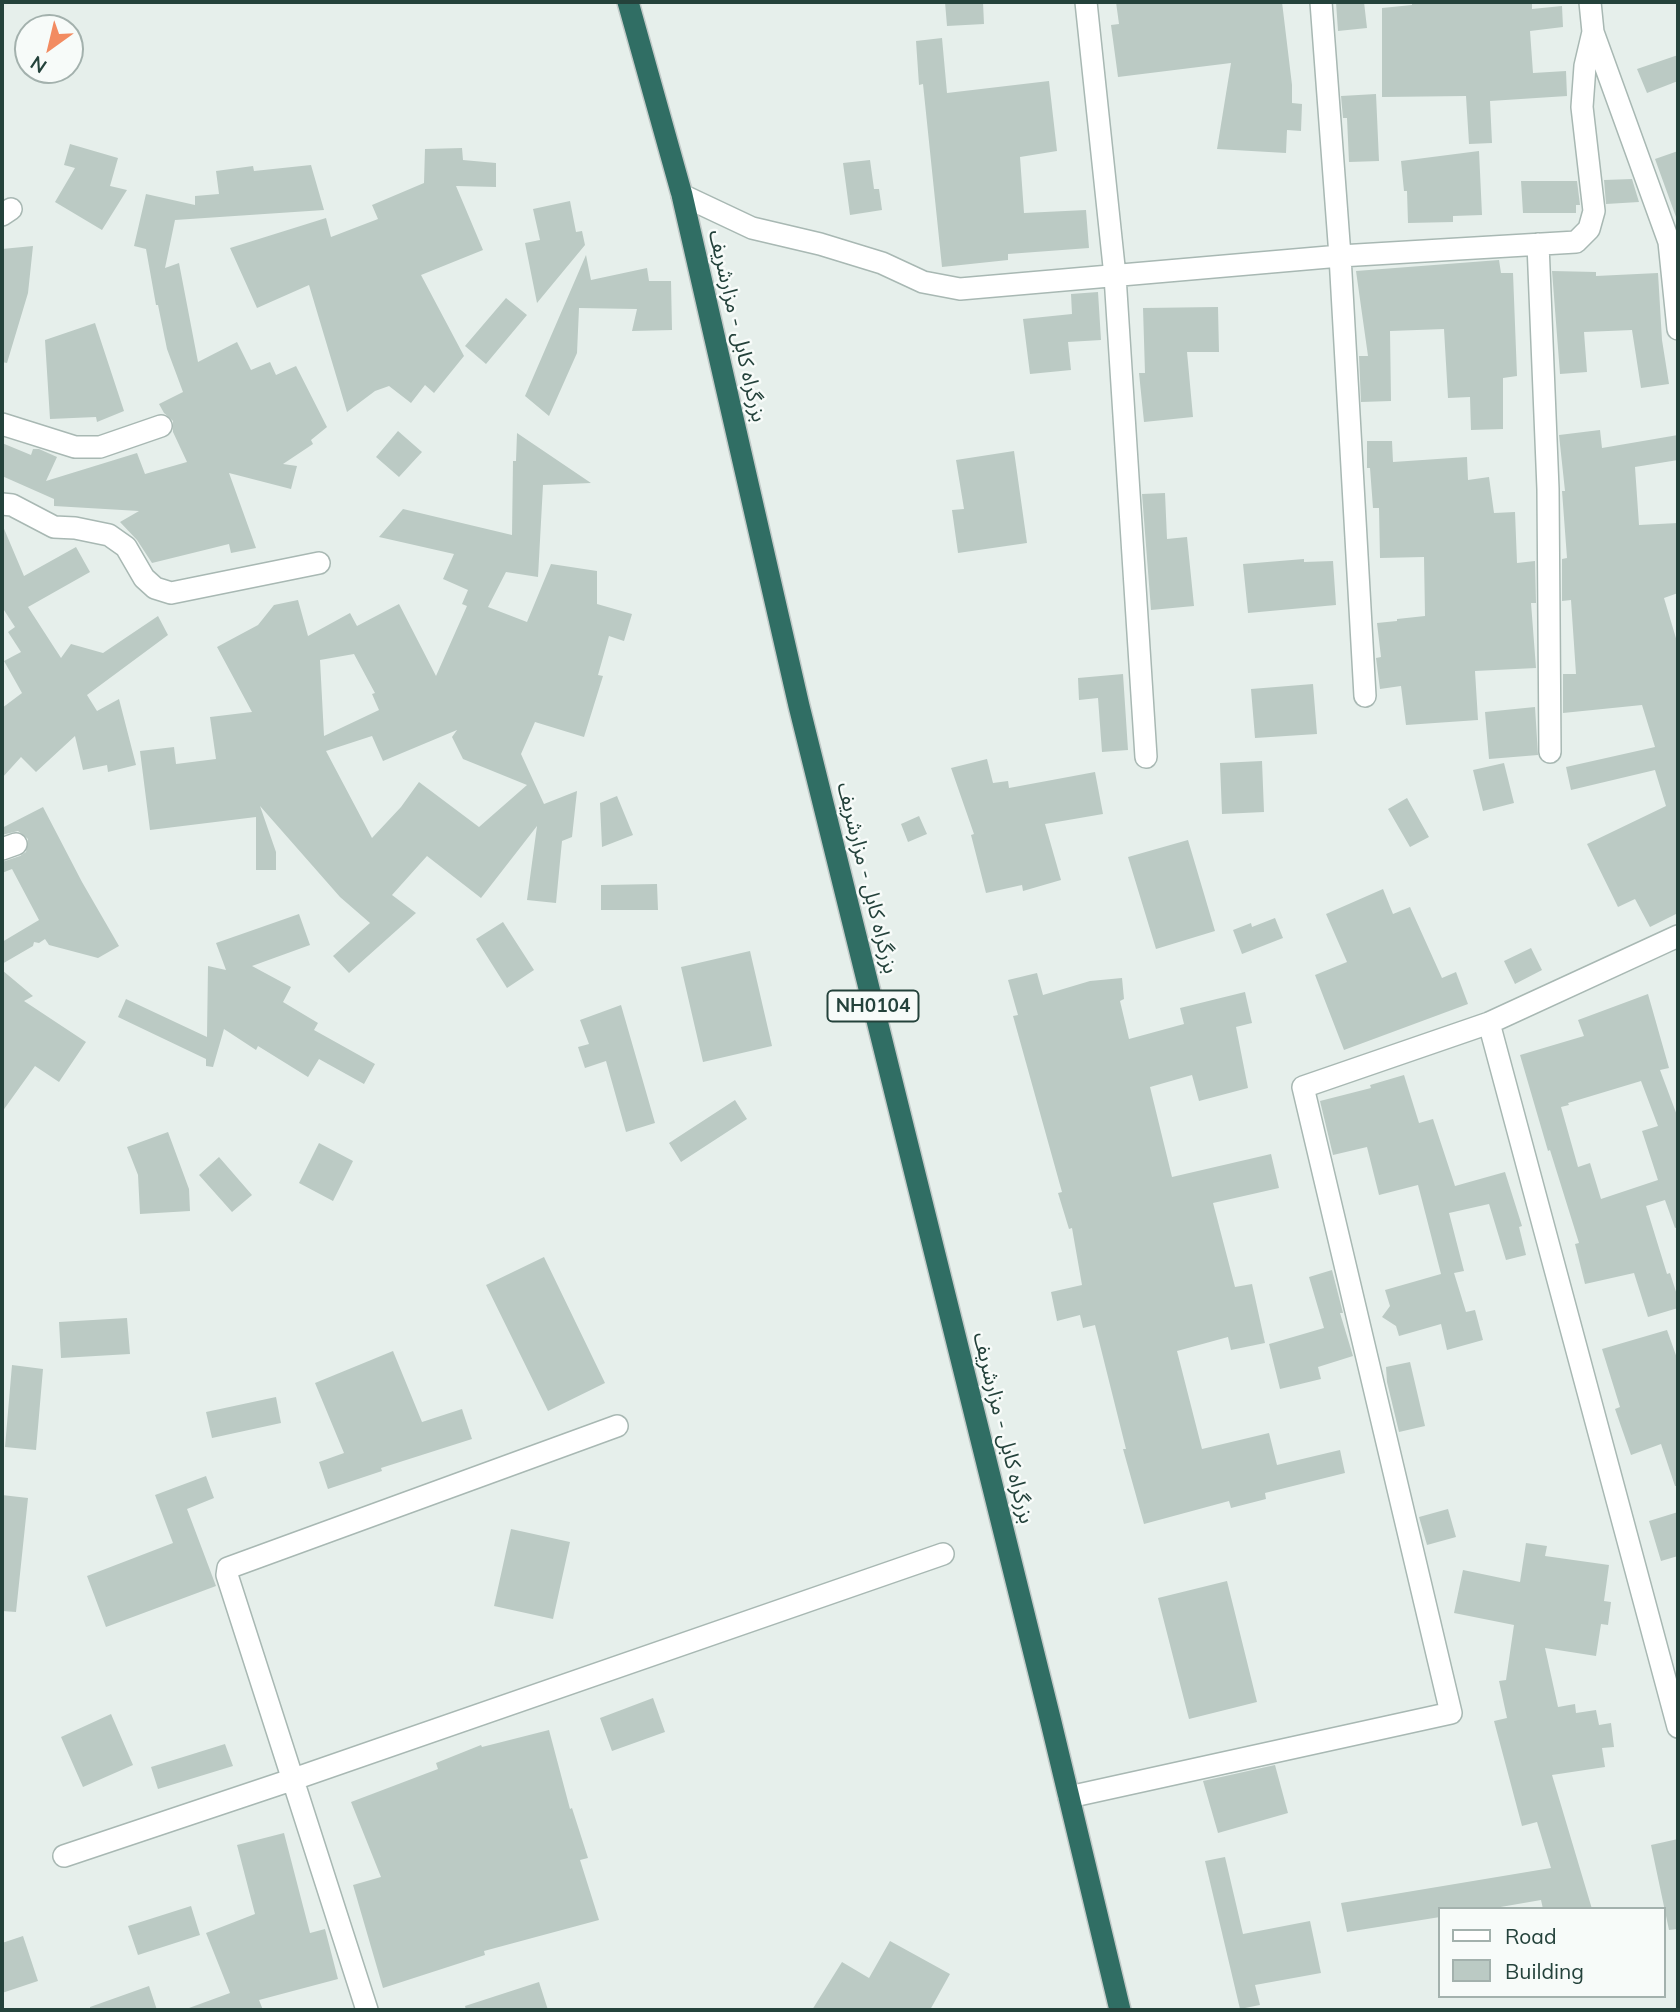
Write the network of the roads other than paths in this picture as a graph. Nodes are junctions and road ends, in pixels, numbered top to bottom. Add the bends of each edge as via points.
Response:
1 (628, 2) edge
2 (1086, 2) edge
3 (1321, 2) edge
4 (1590, 2) edge
5 (1594, 32) junction
6 (682, 195) junction
7 (1538, 244) junction
8 (1340, 256) junction
9 (1115, 275) junction
10 (1678, 329) edge
11 (2, 424) edge
12 (162, 426) dead end
13 (2, 504) edge
14 (319, 563) dead end
15 (1366, 696) dead end
16 (1550, 752) dead end
17 (1146, 757) dead end
18 (1678, 936) edge
19 (1489, 1023) junction
20 (617, 1426) dead end
21 (943, 1554) dead end
22 (1678, 1727) edge
23 (294, 1779) junction
24 (1069, 1797) junction
25 (64, 1856) dead end
26 (367, 2010) edge
27 (1120, 2010) edge

1 - 6 highway, بزرگراه کابل - مزارشریف / NH0104
2 - 9 street
3 - 8 street
4 - 5 street
5 - 7 street via 1585,66 1582,107 1594,211 1589,229 1576,242
5 - 10 street via 1669,243
6 - 9 street via 752,228 820,244 882,263 923,282 960,289
6 - 24 highway, بزرگراه کابل - مزارشریف / NH0104 via 799,706
7 - 8 street
7 - 16 street via 1548,489
8 - 9 street
8 - 15 street
9 - 17 street
11 - 12 street via 75,447 100,447
13 - 14 street via 54,527 109,535 126,547 144,579 172,593
18 - 19 street
19 - 22 street
19 - 24 street via 1303,1087 1451,1713
20 - 23 street via 228,1568
21 - 23 street
23 - 25 street
23 - 26 street
24 - 27 highway, بزرگراه کابل - مزارشریف / NH0104

